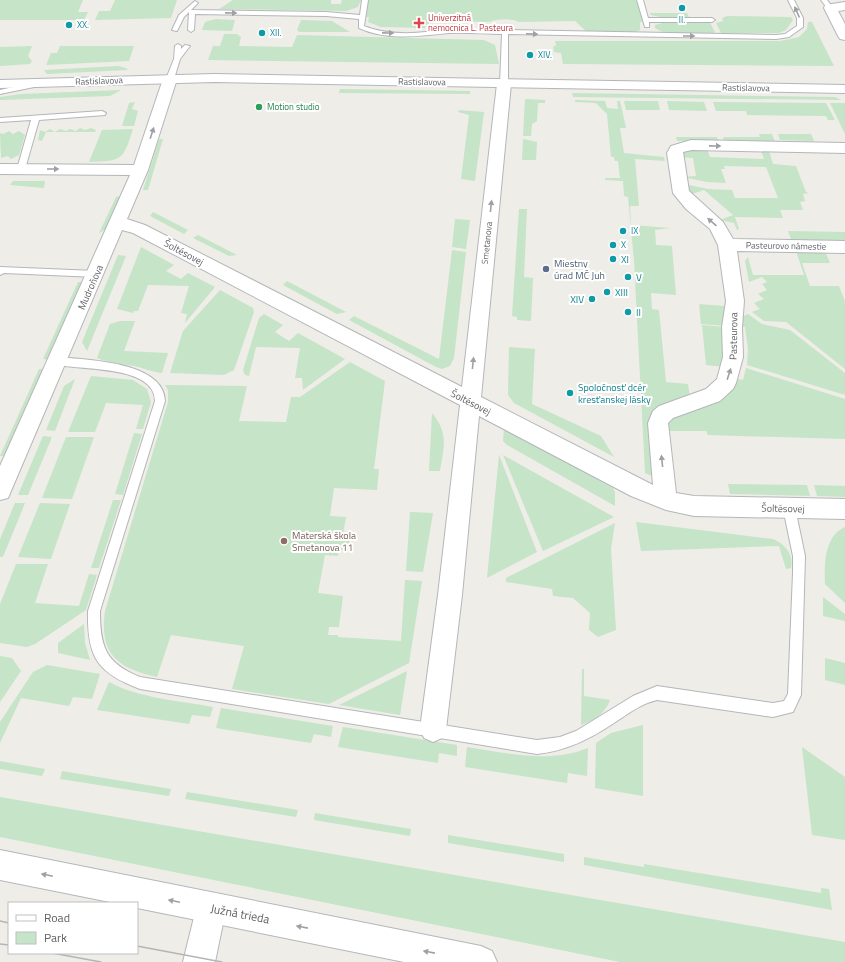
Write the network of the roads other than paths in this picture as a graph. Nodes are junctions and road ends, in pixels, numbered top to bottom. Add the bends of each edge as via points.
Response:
1 (365, 0) edge
2 (640, 0) edge
3 (791, 0) edge
4 (196, 2) edge
5 (827, 4) edge
6 (845, 6) edge
7 (192, 12) junction
8 (362, 17) junction
9 (645, 20) junction
10 (712, 20) dead end
11 (191, 30) dead end
12 (505, 33) junction
13 (650, 36) junction
14 (845, 36) edge
15 (170, 46) dead end
16 (178, 46) dead end
17 (187, 46) dead end
18 (177, 59) junction
19 (170, 79) junction
20 (44, 82) junction
21 (0, 84) edge
22 (504, 84) junction
23 (845, 90) edge
24 (0, 92) edge
25 (102, 113) dead end
26 (36, 117) junction
27 (0, 120) edge
28 (845, 148) edge
29 (0, 169) edge
30 (21, 169) junction
31 (140, 170) junction
32 (117, 224) junction
33 (727, 245) junction
34 (845, 247) edge
35 (0, 272) edge
36 (96, 274) junction
37 (57, 361) junction
38 (470, 402) junction
39 (0, 488) edge
40 (666, 500) junction
41 (789, 508) junction
42 (845, 509) edge
43 (433, 730) junction
44 (0, 865) edge
45 (210, 908) junction
46 (198, 962) edge
47 (481, 962) edge

1 - 8 lane
2 - 9 lane
13 -> 3 lane via 786,36 796,31 801,22
4 - 7 lane
4 - 7 lane via 181,16 179,30
5 - 6 street
5 - 14 street
7 -> 8 lane
7 - 11 lane
8 -> 12 lane via 361,27 373,33
9 - 10 lane
9 - 13 lane
12 -> 13 lane
12 - 22 lane
15 - 18 lane
16 - 18 lane
17 - 18 lane
18 - 19 lane
19 - 20 street, Rastislavova
19 - 22 street, Rastislavova
31 -> 19 street, Mudroňova
20 - 21 street, Rastislavova
20 - 24 lane
22 - 23 street, Rastislavova
38 -> 22 street, Smetanova
25 - 26 lane
26 - 27 lane
26 - 30 lane
33 -> 28 street, Pasteurova via 717,226 681,193 675,153 677,149 691,145
29 - 30 street
30 -> 31 street
31 - 32 street, Mudroňova
32 - 36 street, Mudroňova
32 - 38 street, Šoltésovej via 139,229
33 - 34 street, Pasteurovo námestie
40 -> 33 street, Pasteurova via 658,423 660,417 666,412 720,391 726,383 733,362 732,327 735,301
35 - 36 lane via 1,270
36 - 37 street, Mudroňova
37 - 39 street, Mudroňova
37 - 43 lane via 103,367 141,376 157,387 160,394 160,401 94,611 95,641 109,668 122,677 140,683
38 - 40 street, Šoltésovej via 639,489
38 - 43 street, Smetanova
40 - 41 street, Šoltésovej via 694,506
41 - 42 street, Šoltésovej
41 - 43 lane via 799,573 794,695 788,707 773,710 657,693 646,695 631,703 591,731 553,746 537,747
45 -> 44 street, Južná trieda
45 - 46 street
47 -> 45 street, Južná trieda

